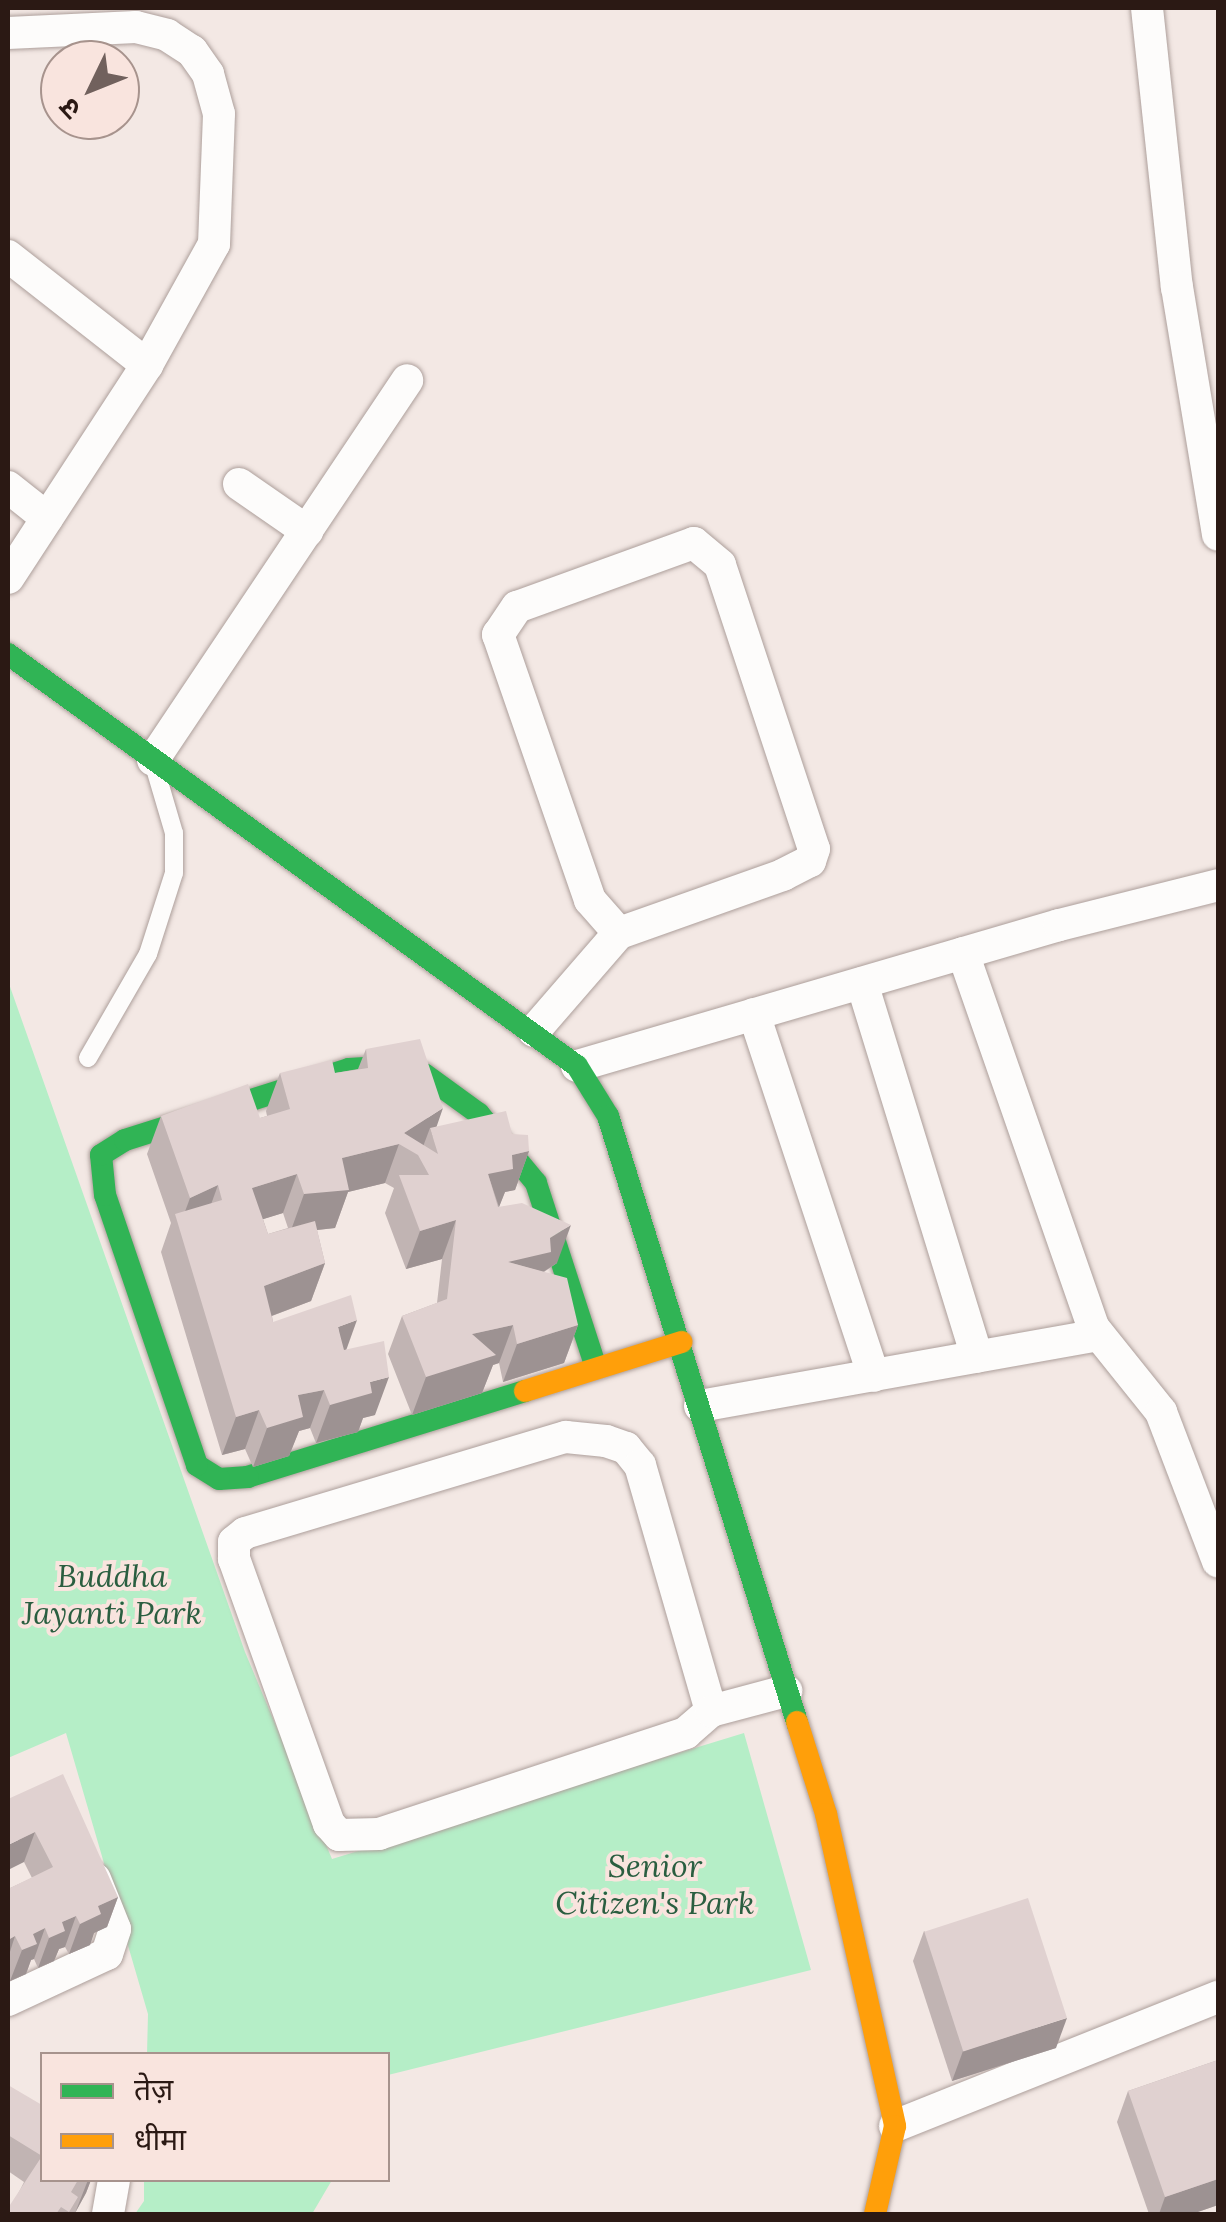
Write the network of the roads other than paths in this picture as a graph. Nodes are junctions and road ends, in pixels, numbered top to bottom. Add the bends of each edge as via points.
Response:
1 (1147, 8) edge
2 (8, 33) edge
3 (8, 256) edge
4 (147, 364) junction
5 (407, 380) dead end
6 (239, 484) dead end
7 (8, 487) edge
8 (47, 518) junction
9 (306, 530) junction
10 (1218, 535) edge
11 (8, 578) edge
12 (8, 654) edge
13 (152, 760) junction
14 (1218, 885) edge
15 (619, 934) junction
16 (963, 953) junction
17 (862, 983) junction
18 (754, 1014) junction
19 (534, 1031) junction
20 (88, 1058) dead end
21 (576, 1066) junction
22 (1099, 1335) junction
23 (681, 1342) junction
24 (977, 1357) junction
25 (594, 1365) junction
26 (874, 1376) junction
27 (700, 1406) junction
28 (1218, 1561) edge
29 (786, 1691) junction
30 (711, 1710) junction
31 (79, 1840) edge
32 (1218, 1997) edge
33 (8, 2000) edge
34 (895, 2126) junction
35 (114, 2182) edge
36 (108, 2214) edge
37 (876, 2214) edge

1 - 10 street via 1178,287
2 - 4 street via 136,27 192,52 208,74 219,114 214,244
3 - 4 street
4 - 8 street
5 - 9 street
6 - 9 street
7 - 8 street
8 - 11 street
9 - 13 street
12 - 13 street
13 - 19 street
13 - 20 lane via 174,833 174,873 148,954
14 - 16 street
15 - 15 street via 590,900 498,635 518,607 694,543 720,565 814,849 810,860 783,876
15 - 19 street
16 - 17 street
16 - 22 street
17 - 18 street
17 - 24 street
18 - 21 street
18 - 26 street
19 - 21 street
21 - 23 street via 608,1116
22 - 24 street
22 - 28 street via 1161,1412
23 - 25 street
23 - 27 street
24 - 26 street
25 - 25 street via 248,1477 219,1479 197,1465 105,1194 101,1155 125,1140 349,1068 397,1066 424,1074 479,1114 536,1183
26 - 27 street
27 - 29 street
29 - 30 street
29 - 34 street via 826,1814
30 - 30 street via 640,1465 626,1448 566,1438 245,1533 234,1542 234,1559 329,1824 339,1835 380,1834 686,1733
31 - 33 street via 116,1929 114,1942 107,1954
32 - 34 street
34 - 37 street
35 - 36 street

